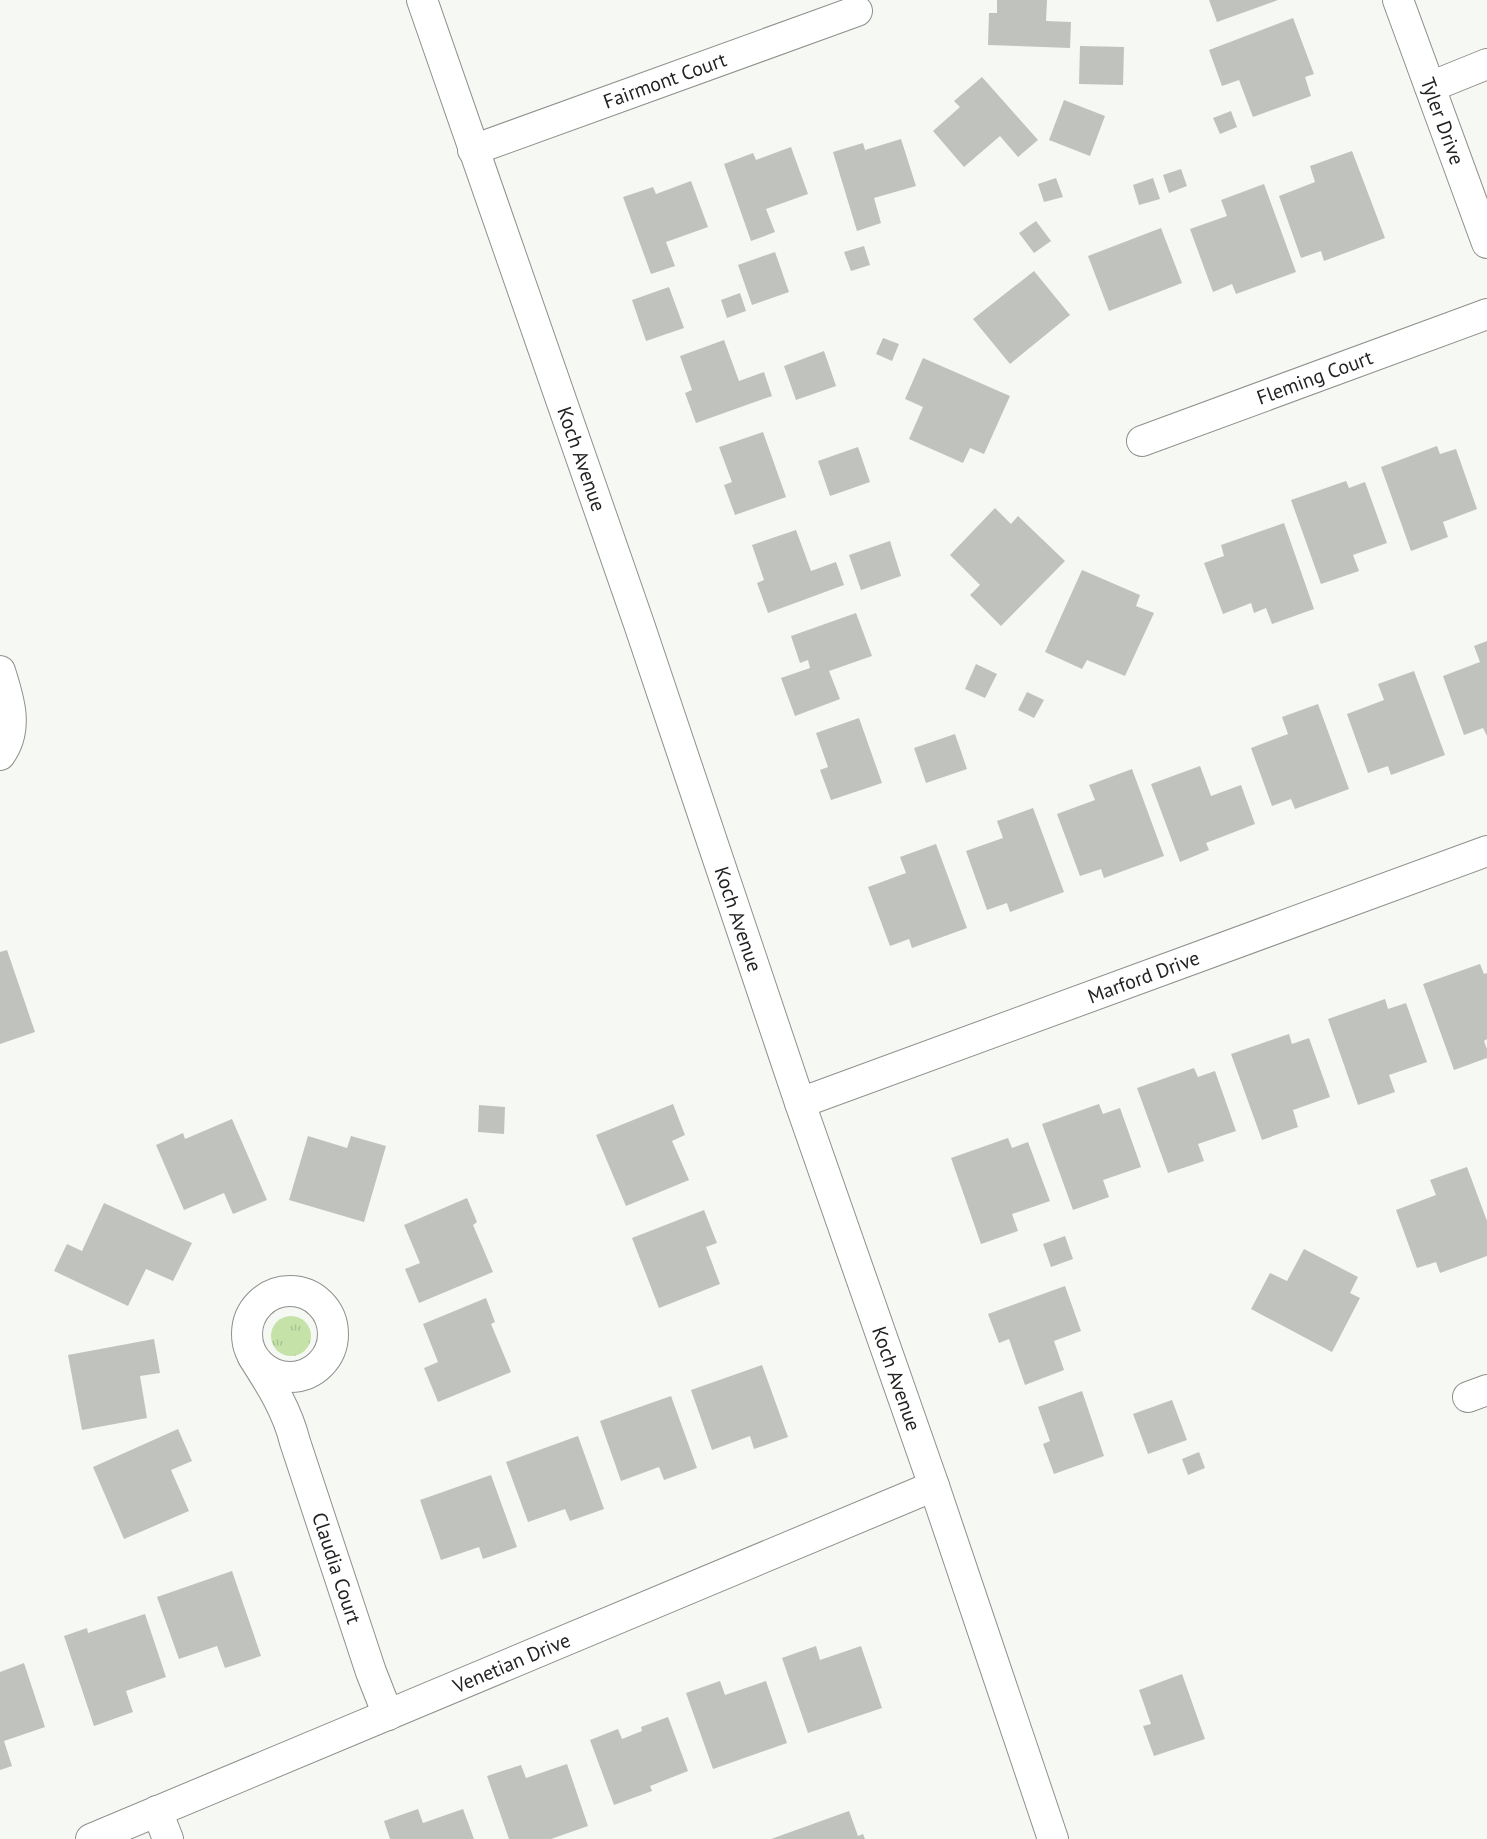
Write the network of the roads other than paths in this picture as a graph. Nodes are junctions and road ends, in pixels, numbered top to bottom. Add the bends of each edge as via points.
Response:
1 (422, 0) edge
2 (1398, 0) edge
3 (857, 11) dead end
4 (1487, 64) edge
5 (1430, 87) junction
6 (473, 150) junction
7 (1487, 243) edge
8 (1487, 314) edge
9 (1142, 441) dead end
10 (0, 670) edge
11 (1, 753) edge
12 (1487, 851) edge
13 (800, 1103) junction
14 (253, 1357) junction
15 (315, 1370) junction
16 (290, 1420) junction
17 (934, 1486) junction
18 (388, 1715) junction
19 (157, 1811) junction
20 (91, 1839) edge
21 (168, 1839) edge
22 (1053, 1839) edge

1 - 6 street, Koch Avenue
2 - 5 street, Tyler Drive
3 - 6 street, Fairmont Court
4 - 5 street
5 - 7 street, Tyler Drive
6 - 13 street, Koch Avenue via 639,624
8 - 9 street, Fleming Court
10 - 11 street via 10,699 11,717 10,735
12 - 13 street, Marford Drive
13 - 17 street, Koch Avenue
14 - 15 street via 263,1368 289,1378
14 - 15 street, Claudia Court via 247,1344 247,1329 259,1303 286,1291 301,1292 324,1307 334,1333 325,1360
14 - 16 street, Claudia Court
15 - 16 street, Claudia Court via 293,1400
16 - 18 street, Claudia Court
17 - 18 street, Venetian Drive
17 - 22 street, Koch Avenue
18 - 19 street, Venetian Drive
19 - 20 street, Venetian Drive
19 - 21 street

